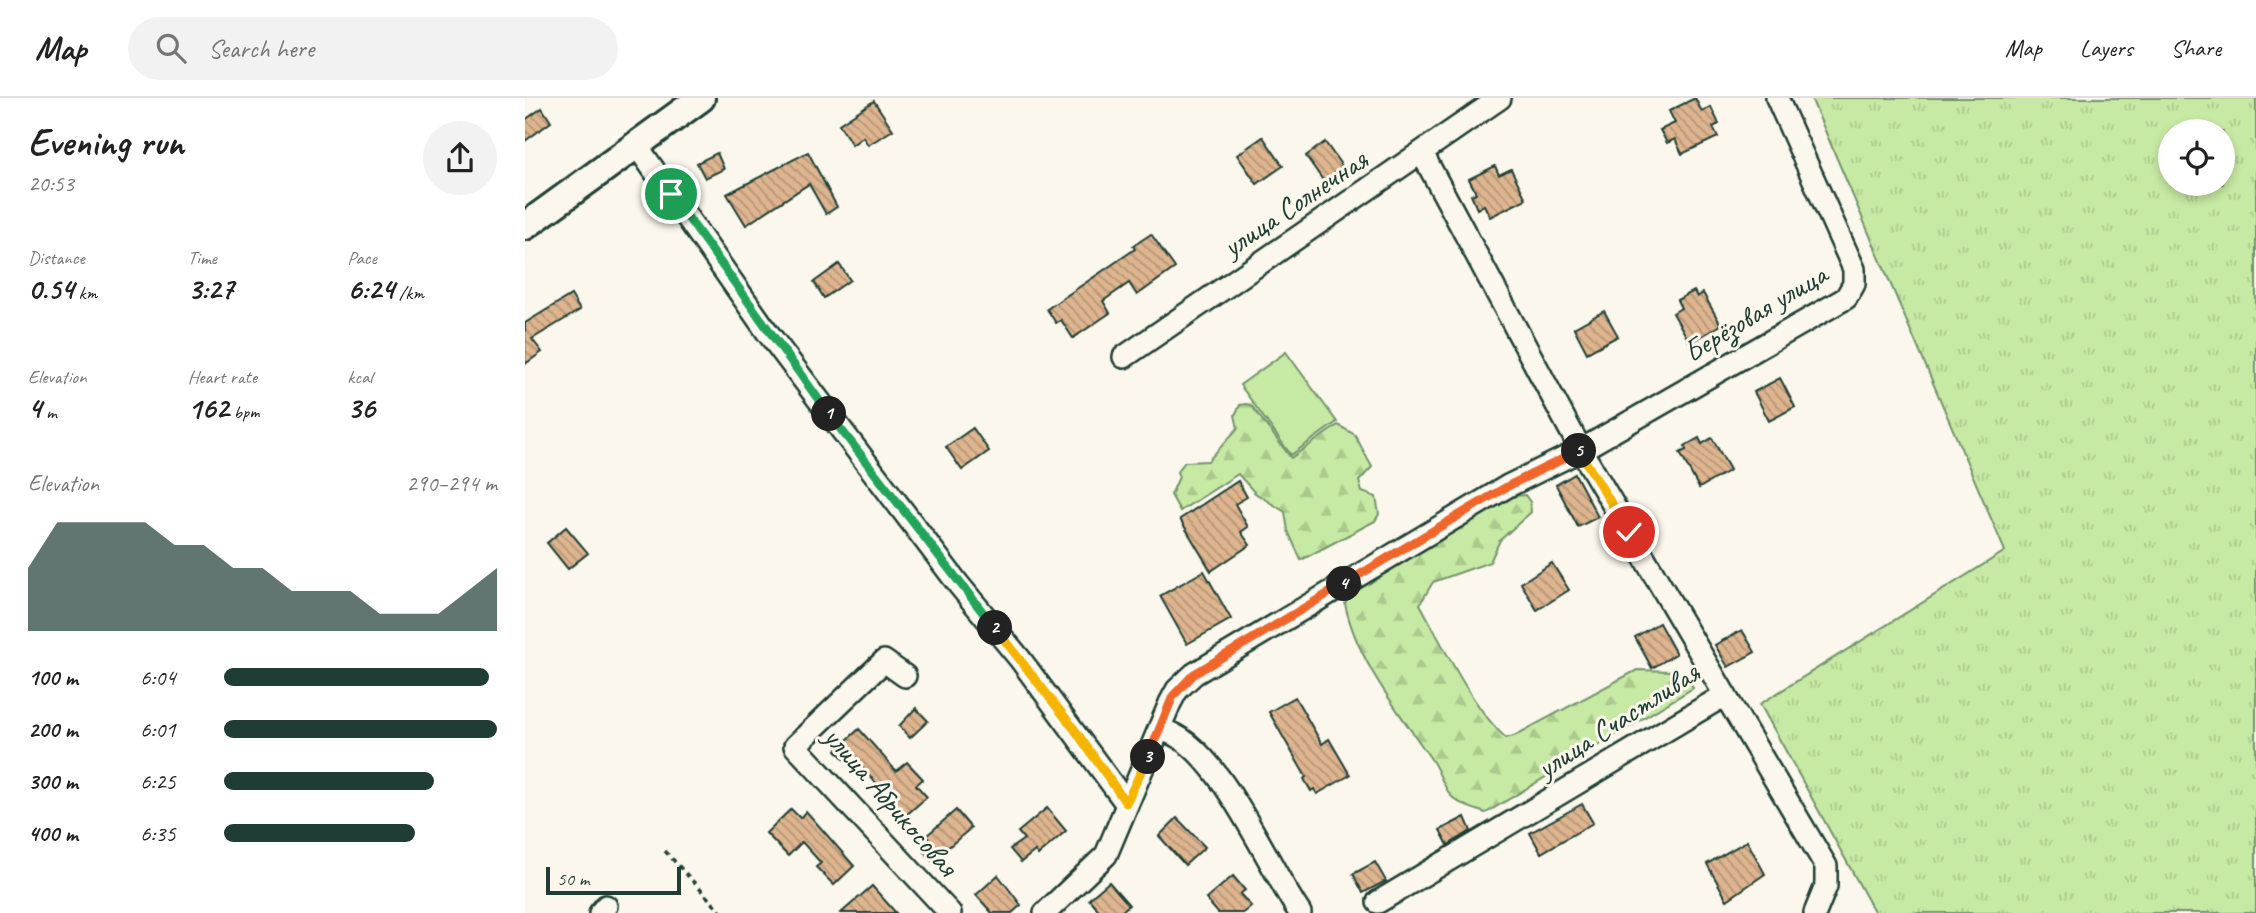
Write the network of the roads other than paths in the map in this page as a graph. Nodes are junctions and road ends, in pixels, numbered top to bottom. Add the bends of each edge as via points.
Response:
1 (701, 98) edge
2 (1500, 98) edge
3 (1777, 98) edge
4 (635, 144) junction
5 (1422, 153) junction
6 (525, 226) edge
7 (1124, 357) dead end
8 (1581, 450) junction
9 (905, 676) dead end
10 (1725, 695) junction
11 (1161, 730) junction
12 (1126, 803) junction
13 (1378, 902) dead end
14 (950, 913) edge
15 (1045, 913) edge
16 (1300, 913) edge
17 (1815, 913) edge

1 - 4 main road
2 - 5 street, улица Солнечная
3 - 8 street, Берёзовая улица via 1854,269 1850,294
4 - 6 main road
4 - 12 street via 768,332
5 - 7 street, улица Солнечная
5 - 8 street, улица Счастливая
8 - 10 street, улица Счастливая
8 - 11 street via 1508,486 1194,674 1173,696
9 - 14 street, улица Абрикосовая via 884,661 795,746
10 - 13 street, улица Счастливая
10 - 17 street via 1826,866 1826,886
11 - 12 street
11 - 16 street via 1183,739 1209,766 1243,814
12 - 15 street via 1106,855

